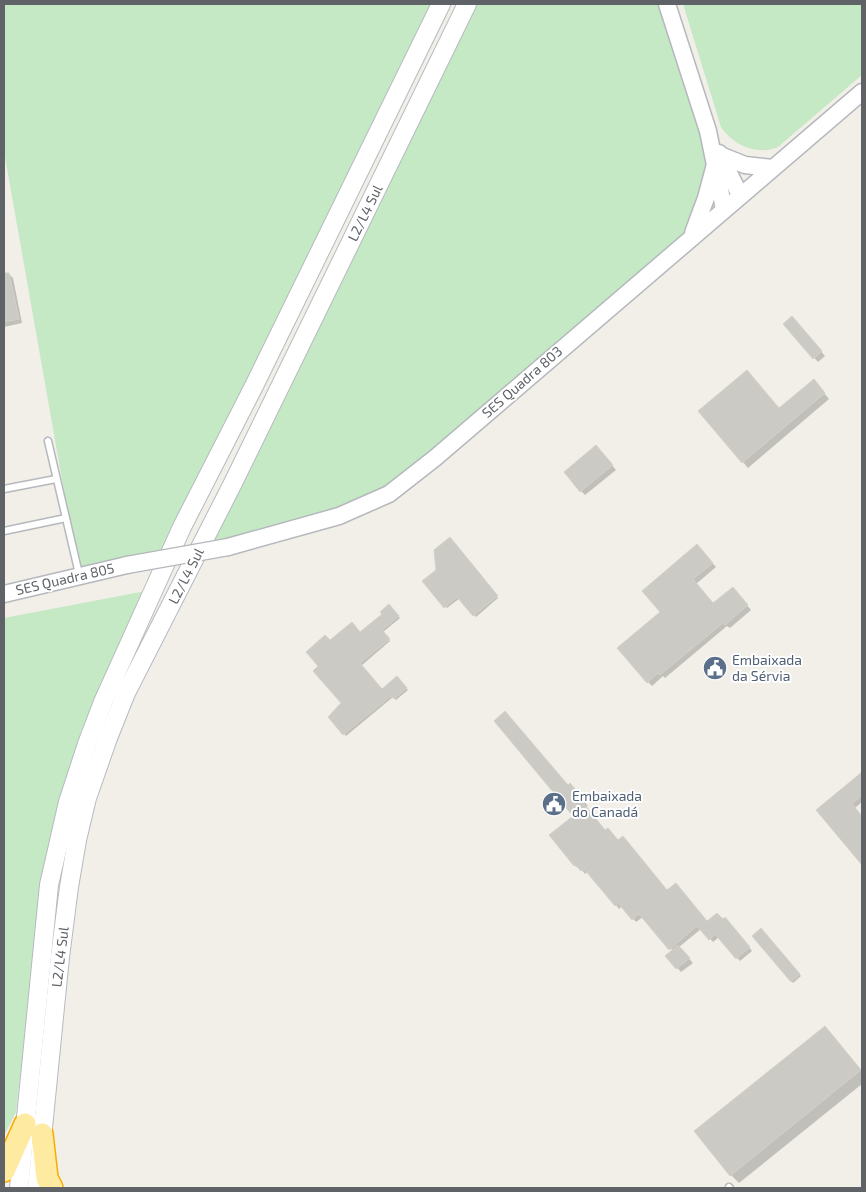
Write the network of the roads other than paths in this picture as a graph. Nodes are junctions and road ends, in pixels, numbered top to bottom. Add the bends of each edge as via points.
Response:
1 (441, 4) edge
2 (467, 4) edge
3 (667, 4) edge
4 (862, 92) edge
5 (717, 159) junction
6 (772, 168) junction
7 (740, 195) junction
8 (724, 209) junction
9 (692, 238) junction
10 (48, 441) dead end
11 (56, 479) junction
12 (4, 489) edge
13 (66, 518) junction
14 (4, 531) edge
15 (127, 565) joint
16 (79, 576) junction
17 (4, 594) edge
18 (34, 1129) junction
19 (4, 1171) edge
20 (19, 1188) edge
21 (37, 1188) edge
22 (52, 1188) edge

1 - 18 main road, L2/L4 Sul via 182,526 87,744 68,802 49,885
2 - 18 main road, L2/L4 Sul via 233,483 126,692 108,738 87,798 77,840
3 - 5 street
4 - 6 street, SES Quadra 803
5 - 6 street
5 - 7 street
5 - 8 street
5 - 9 street
6 - 7 street, SES Quadra 803
7 - 8 street, SES Quadra 803
8 - 9 street, SES Quadra 803
9 - 15 street, SES Quadra 803, bridge via 389,494 320,522 228,547
10 - 11 lane
11 - 12 lane
11 - 13 lane
13 - 14 lane
13 - 16 lane
15 - 16 street, SES Quadra 805
16 - 17 street, SES Quadra 805
18 - 19 highway
18 - 20 main road, L2/L4 Sul
18 - 21 main road, L2/L4 Sul
18 - 22 highway

